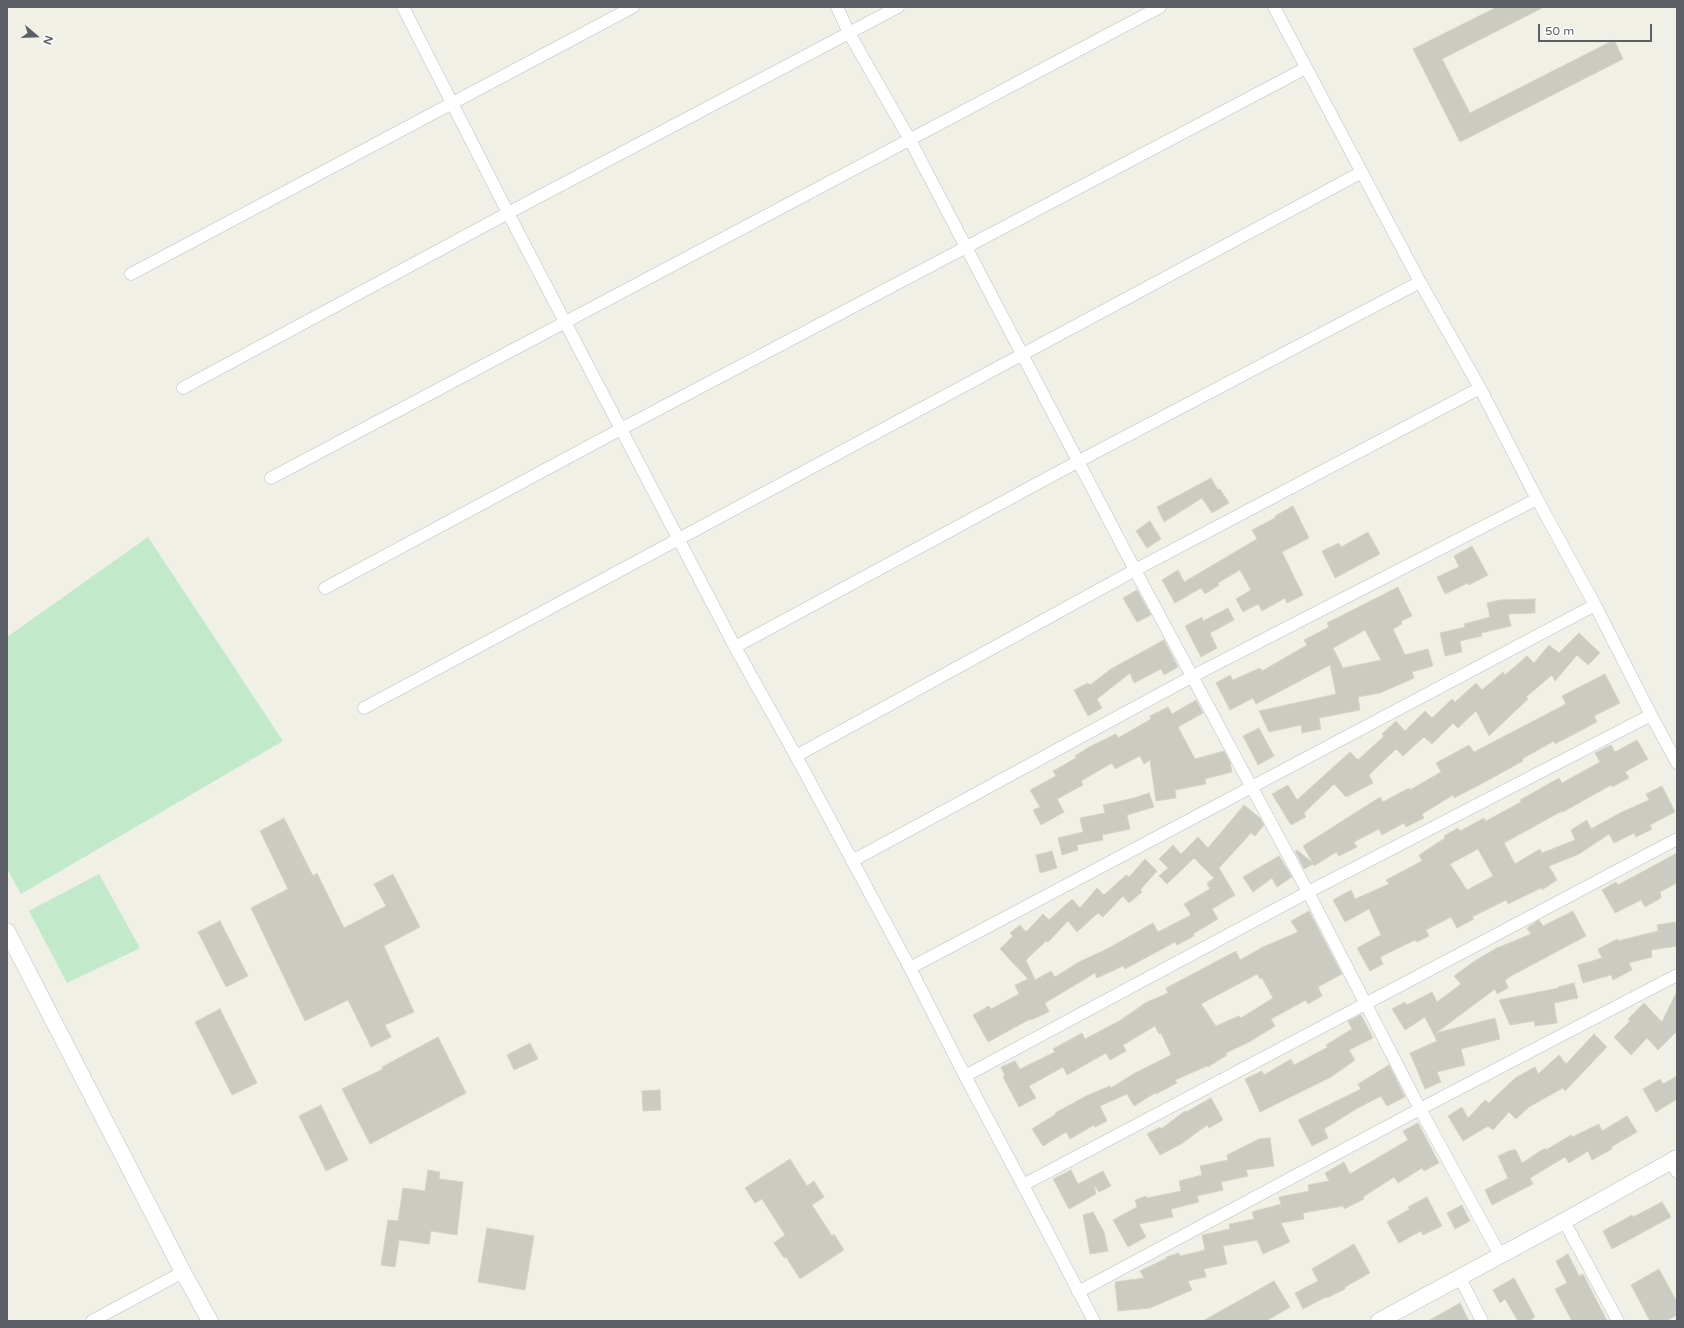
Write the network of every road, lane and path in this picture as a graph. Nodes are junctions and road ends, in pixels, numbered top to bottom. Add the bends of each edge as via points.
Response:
1 (403, 7) edge
2 (633, 7) edge
3 (837, 7) edge
4 (898, 7) edge
5 (1160, 7) edge
6 (1274, 7) edge
7 (849, 33) junction
8 (1306, 68) junction
9 (452, 104) junction
10 (910, 140) junction
11 (1362, 172) junction
12 (508, 213) junction
13 (966, 248) junction
14 (131, 274) dead end
15 (1420, 282) junction
16 (565, 322) junction
17 (1021, 354) junction
18 (183, 388) dead end
19 (1480, 388) junction
20 (621, 429) junction
21 (1078, 461) junction
22 (271, 478) dead end
23 (1537, 499) junction
24 (678, 539) junction
25 (1135, 570) junction
26 (325, 588) dead end
27 (1596, 605) junction
28 (735, 648) junction
29 (1192, 676) junction
30 (364, 708) dead end
31 (1651, 715) junction
32 (796, 756) junction
33 (1677, 763) edge
34 (1251, 787) junction
35 (1677, 839) edge
36 (852, 861) junction
37 (1308, 892) junction
38 (7, 931) edge
39 (910, 968) junction
40 (1677, 975) edge
41 (1366, 1004) junction
42 (965, 1076) junction
43 (1420, 1109) junction
44 (1675, 1164) edge
45 (1024, 1185) junction
46 (1564, 1221) junction
47 (1500, 1255) junction
48 (182, 1272) junction
49 (1460, 1278) junction
50 (1078, 1292) junction
51 (92, 1321) edge
52 (210, 1321) edge
53 (1094, 1321) edge
54 (1379, 1321) edge
55 (1482, 1321) edge
56 (1618, 1321) edge

1 - 9 street
2 - 9 street
3 - 7 street
4 - 7 street
5 - 10 street
6 - 8 street
7 - 10 street
7 - 12 street
8 - 11 street
8 - 13 street
9 - 12 street
9 - 14 street
10 - 13 street
10 - 16 street
11 - 15 street
11 - 17 street
12 - 16 street
12 - 18 street
13 - 17 street
13 - 20 street
15 - 19 street
15 - 21 street
16 - 20 street
16 - 22 street
17 - 21 street
17 - 24 street
19 - 23 street
19 - 25 street
20 - 24 street
20 - 26 street
21 - 25 street
21 - 28 street
23 - 27 street
23 - 29 street
24 - 28 street
24 - 30 street
25 - 29 street
25 - 32 street
27 - 31 street
27 - 34 street
28 - 32 street
29 - 34 street
29 - 36 street
31 - 33 street
31 - 37 street
32 - 36 street
34 - 37 street
34 - 39 street
35 - 41 street
36 - 39 street
37 - 41 street
37 - 42 street
38 - 48 street
39 - 42 street
40 - 43 street
41 - 43 street
41 - 45 street
42 - 45 street
43 - 47 street
43 - 50 street
44 - 46 street
45 - 50 street
46 - 47 street
46 - 56 street
47 - 49 street
48 - 51 street
48 - 52 street
49 - 54 street
49 - 55 street
50 - 53 street

